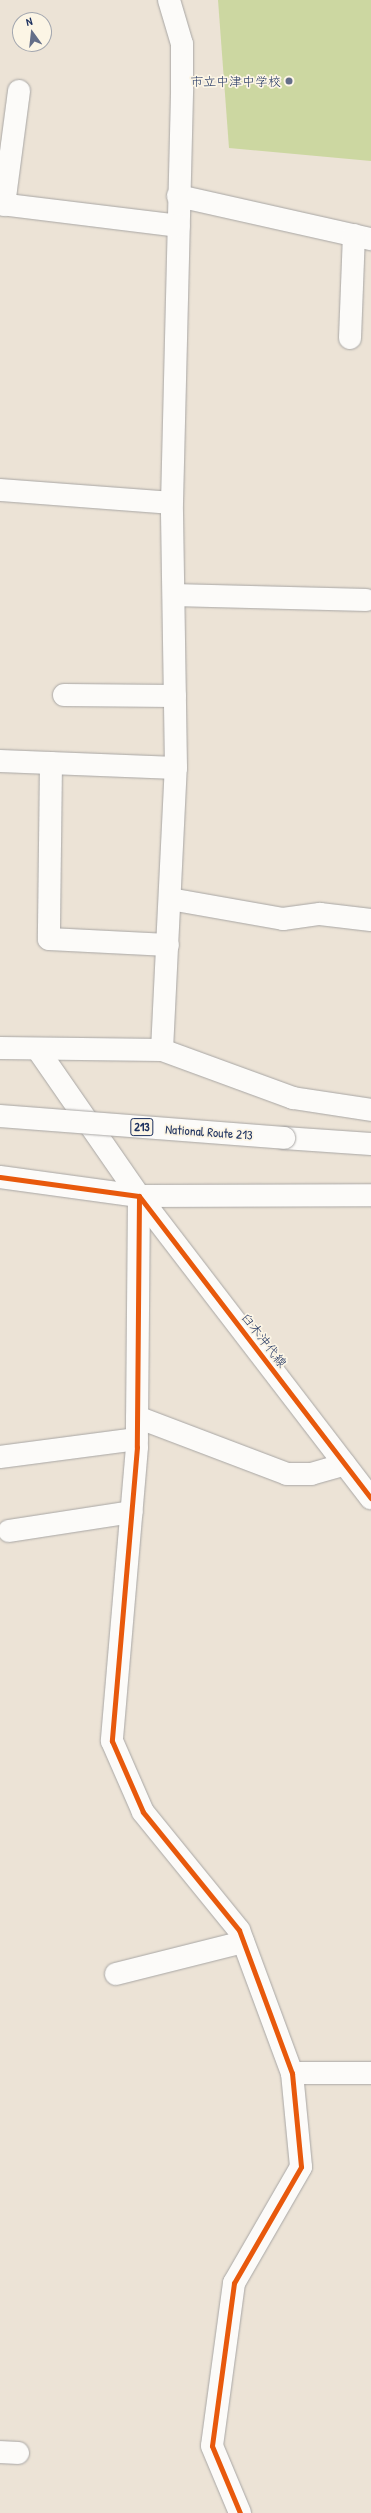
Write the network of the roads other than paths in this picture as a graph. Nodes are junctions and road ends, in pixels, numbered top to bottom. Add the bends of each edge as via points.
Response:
1 (169, 0) edge
2 (19, 91) dead end
3 (178, 196) junction
4 (2, 204) edge
5 (179, 226) junction
6 (362, 237) edge
7 (350, 338) dead end
8 (0, 490) edge
9 (172, 503) junction
10 (174, 595) junction
11 (366, 600) dead end
12 (64, 695) dead end
13 (175, 696) junction
14 (0, 761) edge
15 (51, 763) junction
16 (176, 768) junction
17 (170, 899) junction
18 (371, 920) edge
19 (168, 945) junction
20 (0, 1048) edge
21 (38, 1050) junction
22 (162, 1050) junction
23 (371, 1110) edge
24 (0, 1116) edge
25 (371, 1144) edge
26 (0, 1177) edge
27 (371, 1195) edge
28 (139, 1196) junction
29 (137, 1417) junction
30 (137, 1440) junction
31 (0, 1457) edge
32 (345, 1464) junction
33 (371, 1498) edge
34 (132, 1512) junction
35 (9, 1531) dead end
36 (243, 1942) junction
37 (116, 1974) dead end
38 (292, 2073) junction
39 (371, 2073) edge
40 (240, 2513) edge

1 - 3 main road via 182,44
2 - 4 main road
3 - 5 main road
3 - 6 main road
4 - 5 main road
5 - 9 main road
6 - 7 main road
8 - 9 main road
9 - 10 main road
10 - 11 main road
10 - 13 main road
12 - 13 main road
13 - 16 main road
14 - 15 main road
15 - 16 main road
15 - 19 main road via 49,939
16 - 17 main road
17 - 18 main road via 283,919 320,914
17 - 19 main road
19 - 22 main road
20 - 21 main road
21 - 22 main road
21 - 28 main road, 臼木沖代線
22 - 23 main road via 293,1098
24 - 25 main road, National Route 213 / 213, bridge
26 - 28 main road
27 - 28 main road
28 - 29 main road
28 - 32 main road, 臼木沖代線
29 - 30 main road
29 - 32 main road via 287,1474 311,1474
30 - 31 main road
30 - 34 main road
32 - 33 main road, 臼木沖代線
34 - 35 main road
34 - 36 main road via 112,1741 143,1812 239,1930
36 - 37 main road
36 - 38 main road
38 - 39 main road
38 - 40 main road via 302,2167 234,2283 212,2446

